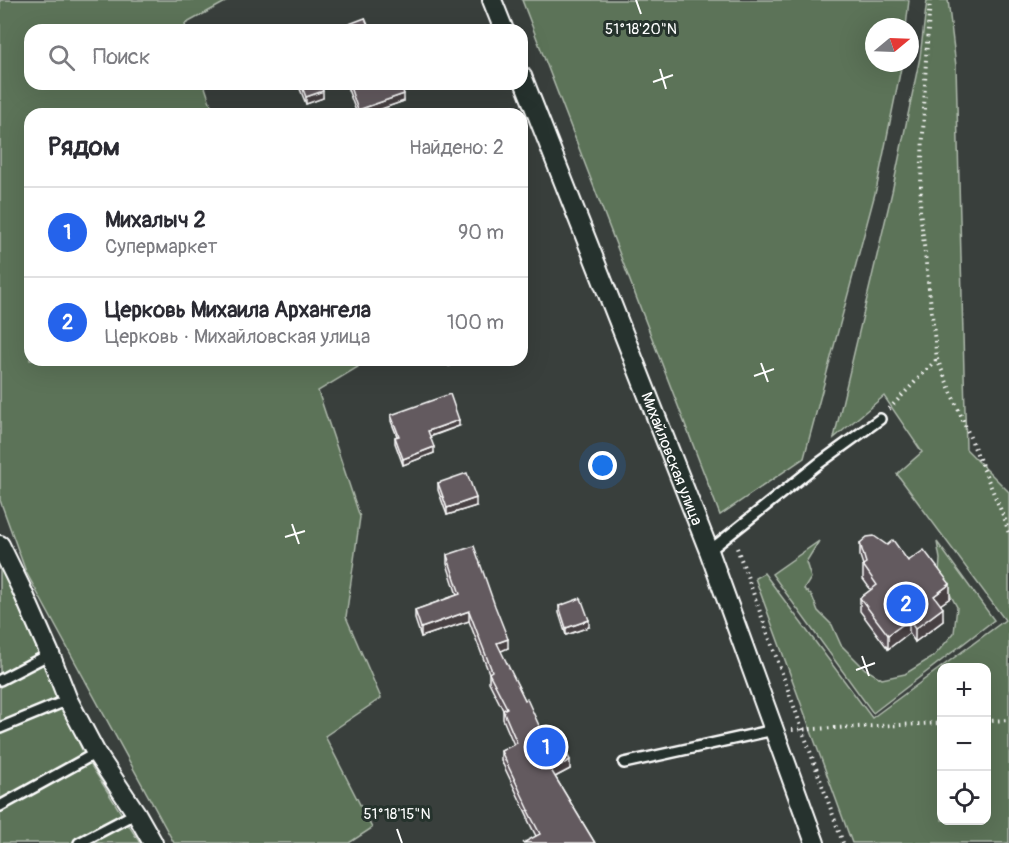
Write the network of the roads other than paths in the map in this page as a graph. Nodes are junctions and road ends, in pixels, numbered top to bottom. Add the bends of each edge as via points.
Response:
1 (492, 0) edge
2 (502, 24) edge
3 (528, 90) edge
4 (880, 419) road end
5 (0, 545) edge
6 (709, 551) junction
7 (50, 654) junction
8 (0, 680) edge
9 (68, 700) junction
10 (0, 728) edge
11 (774, 730) junction
12 (96, 753) junction
13 (624, 763) dead end
14 (0, 806) edge
15 (136, 813) junction
16 (80, 843) edge
17 (153, 843) edge
18 (815, 843) edge

1 - 2 street
3 - 6 street, Михайловская улица
4 - 6 lane
5 - 7 street
6 - 11 street, Михайловская улица
7 - 8 lane
7 - 9 street
9 - 10 lane
9 - 12 street
11 - 13 lane
11 - 18 street, Михайловская улица
12 - 14 lane
12 - 15 street
15 - 16 lane
15 - 17 street

